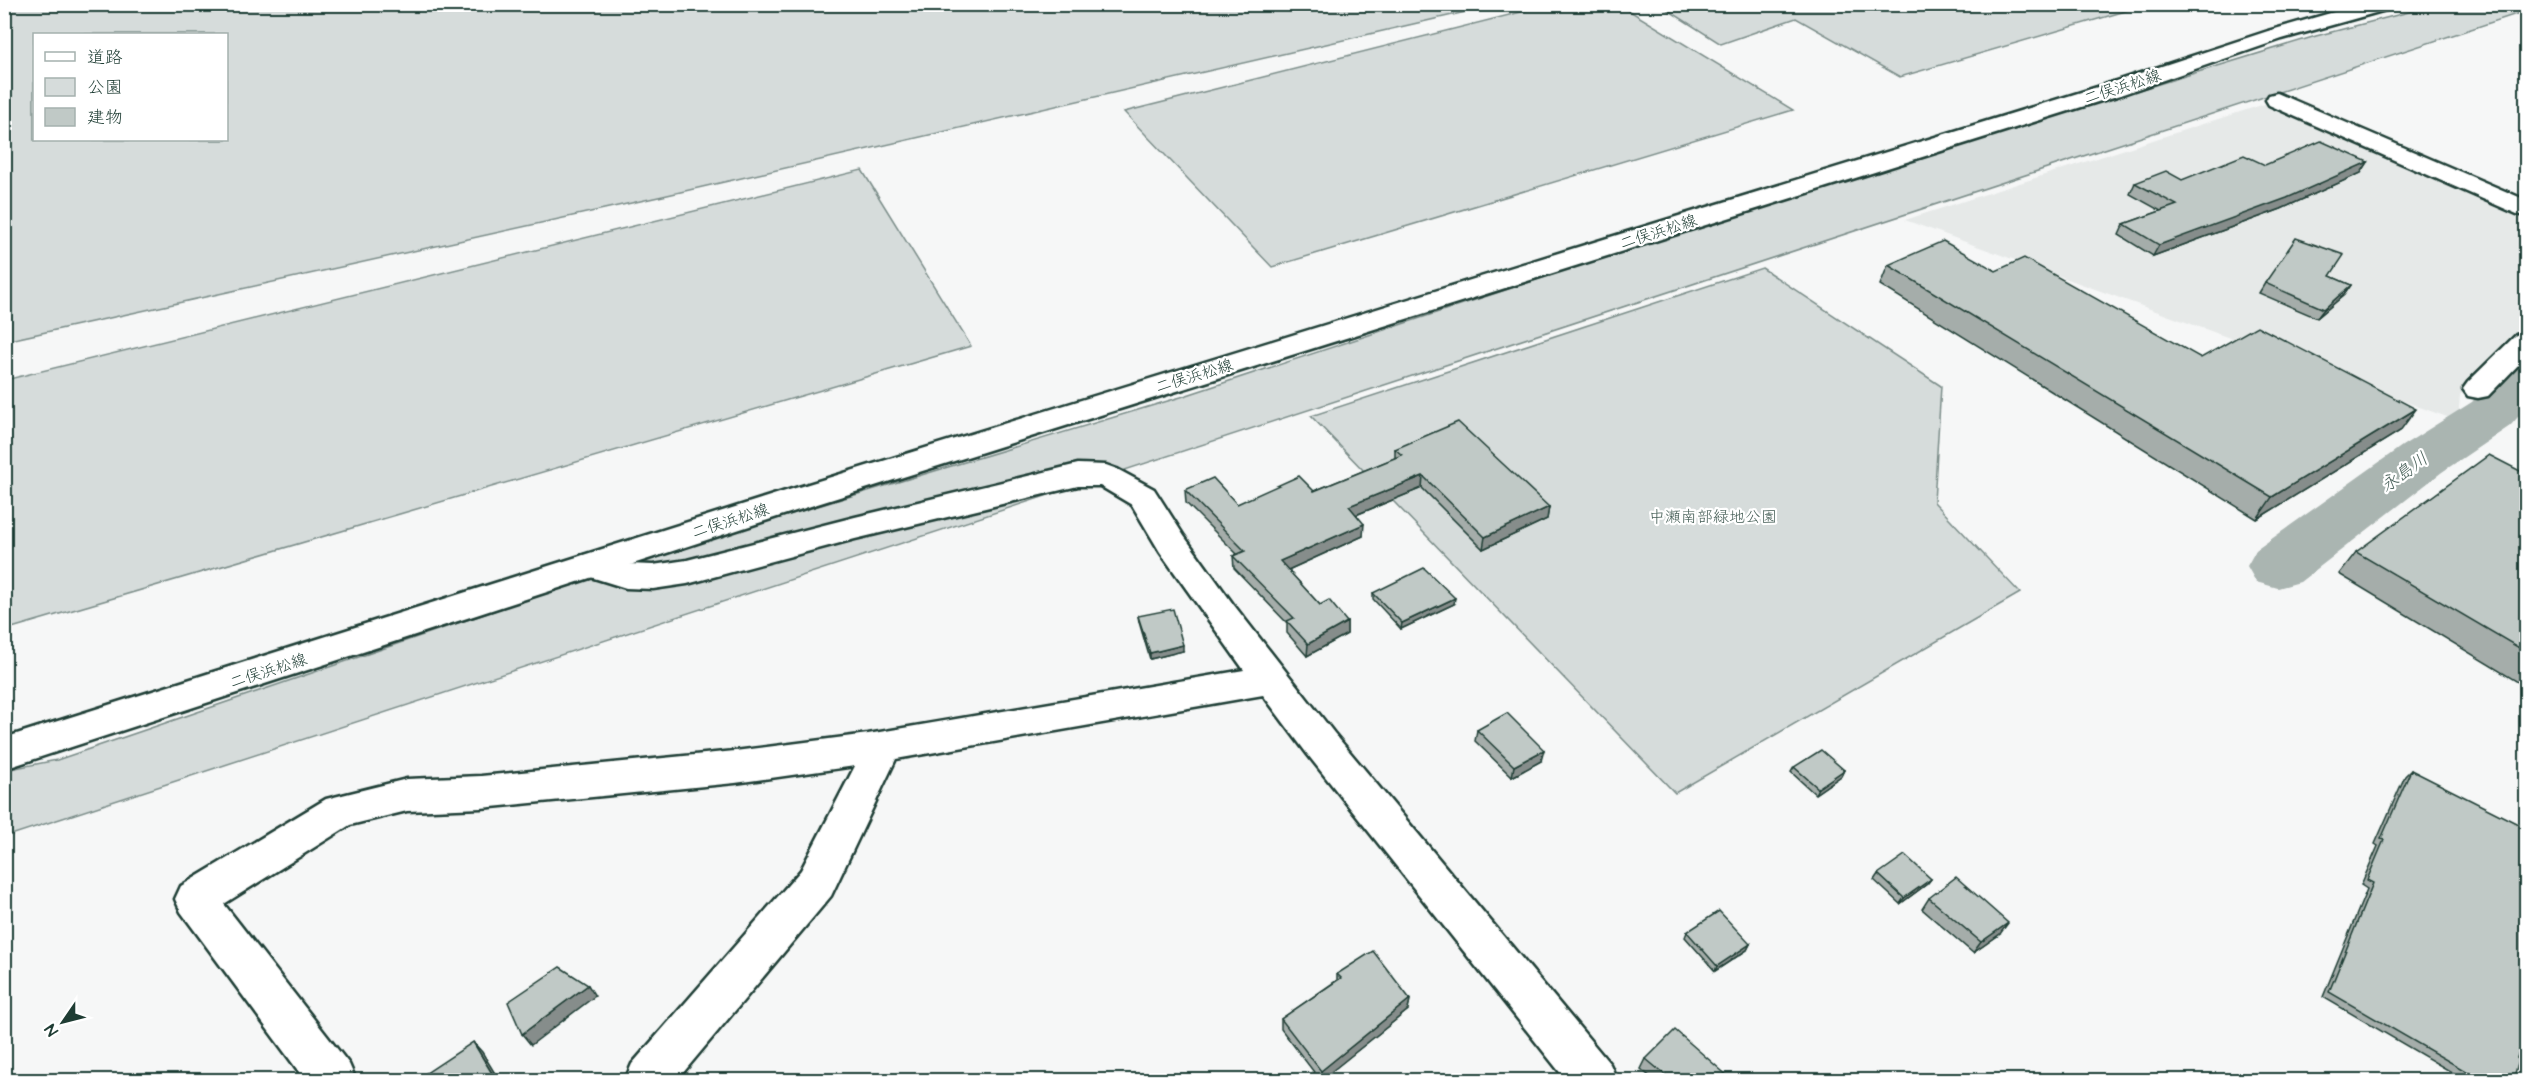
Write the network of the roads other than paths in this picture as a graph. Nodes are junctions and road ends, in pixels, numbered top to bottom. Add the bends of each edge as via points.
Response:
1 (2383, 5) edge
2 (2277, 100) dead end
3 (2526, 209) edge
4 (2526, 341) edge
5 (2478, 389) dead end
6 (593, 565) junction
7 (1272, 679) junction
8 (884, 746) junction
9 (4, 754) edge
10 (333, 1080) edge
11 (648, 1080) edge
12 (1594, 1080) edge

1 - 6 main road, 二俣浜松線 via 2276,34 2112,90 1129,394
2 - 3 main road
4 - 5 main road
6 - 7 main road via 626,576 687,572 1040,483 1078,475 1106,476 1143,497 1209,596
6 - 9 main road, 二俣浜松線
7 - 8 main road
7 - 12 main road
8 - 10 main road via 735,767 482,792 407,795 340,810 196,900
8 - 11 main road via 816,883

